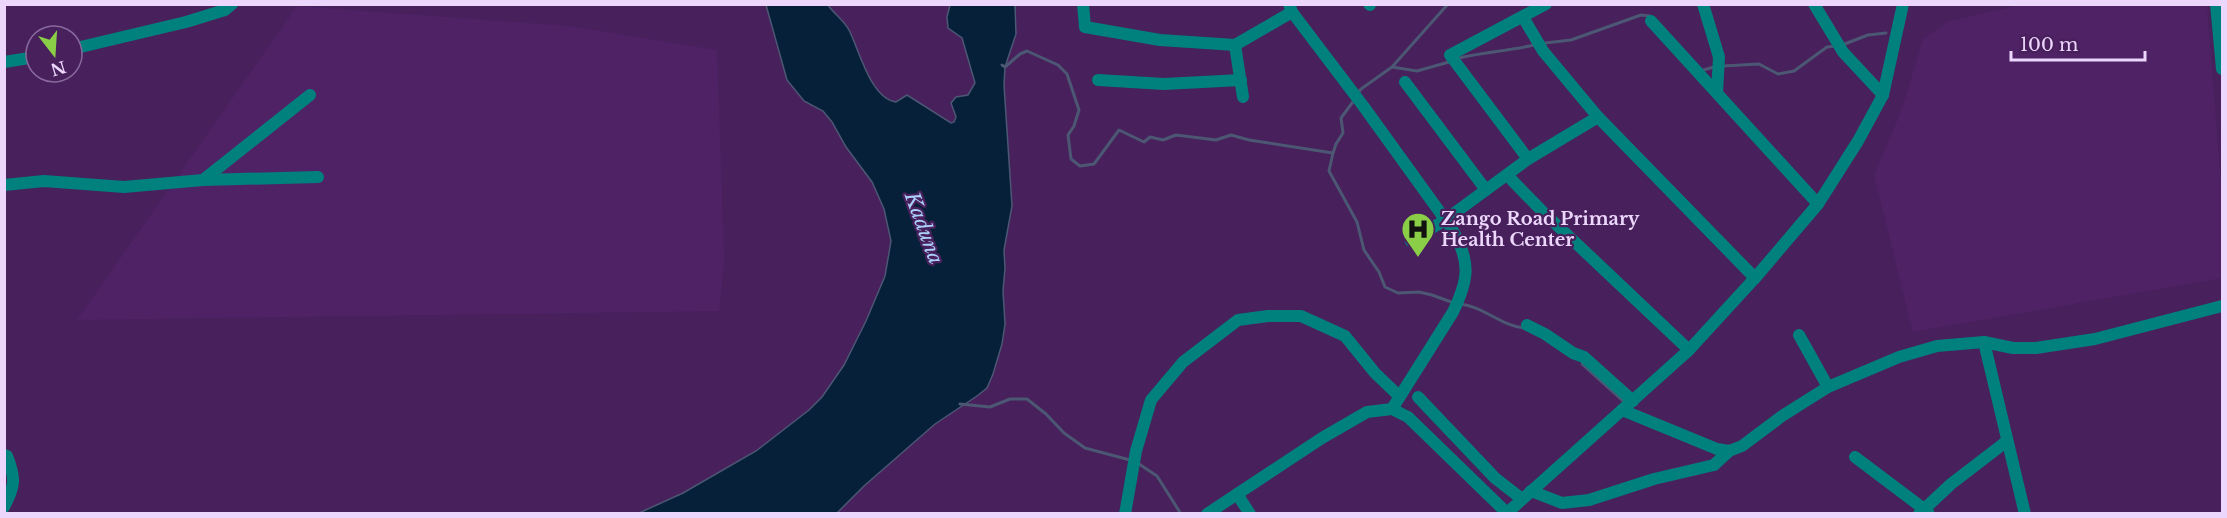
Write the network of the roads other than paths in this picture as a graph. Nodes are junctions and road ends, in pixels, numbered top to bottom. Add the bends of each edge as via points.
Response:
1 (232, 4) edge
2 (1083, 4) edge
3 (1545, 4) edge
4 (1703, 4) edge
5 (1814, 4) edge
6 (1903, 4) edge
7 (2216, 4) edge
8 (1290, 8) edge
9 (1523, 16) junction
10 (1651, 21) dead end
11 (1235, 45) junction
12 (84, 46) edge
13 (24, 59) edge
14 (4, 62) edge
15 (2223, 69) edge
16 (1098, 80) dead end
17 (1241, 80) junction
18 (1405, 82) dead end
19 (1717, 93) junction
20 (310, 95) dead end
21 (1883, 95) junction
22 (1243, 97) dead end
23 (1598, 117) junction
24 (1528, 159) junction
25 (1507, 175) junction
26 (318, 177) dead end
27 (204, 180) junction
28 (4, 185) edge
29 (1486, 190) junction
30 (1818, 204) junction
31 (1444, 220) junction
32 (1411, 241) dead end
33 (1755, 278) junction
34 (2223, 306) edge
35 (1527, 325) dead end
36 (1799, 335) dead end
37 (1984, 342) junction
38 (1689, 350) junction
39 (1827, 387) junction
40 (1399, 396) junction
41 (1418, 397) dead end
42 (1633, 400) junction
43 (1392, 409) junction
44 (1622, 410) junction
45 (2007, 441) junction
46 (1729, 451) junction
47 (4, 455) edge
48 (1855, 457) dead end
49 (1238, 494) junction
50 (1526, 495) junction
51 (4, 507) edge
52 (1924, 512) edge
53 (1125, 513) edge
54 (1207, 513) edge
55 (1250, 513) edge
56 (1508, 513) edge
57 (2025, 513) edge

1 - 12 street via 225,10 186,22
2 - 11 street via 1085,27 1160,40
3 - 9 street
4 - 19 street via 1719,57
5 - 21 street via 1843,52
6 - 21 street
7 - 15 street
8 - 11 street
8 - 31 street
9 - 23 street via 1543,51
9 - 24 street via 1450,55
10 - 19 street
11 - 17 street
13 - 14 street
16 - 17 street via 1164,84
17 - 22 street
18 - 29 street
19 - 30 street
20 - 27 street
21 - 30 street
23 - 24 street
23 - 33 street
24 - 25 street
25 - 29 street
25 - 38 street
26 - 27 street
27 - 28 street via 124,187 44,181
29 - 31 street
30 - 33 street
31 - 32 street
31 - 40 street via 1461,243 1467,265 1459,299
33 - 38 street
34 - 37 street via 2095,339 2036,348
35 - 42 street via 1584,357
36 - 39 street
37 - 39 street via 1899,357
37 - 45 street
38 - 42 street
39 - 46 street
40 - 43 street
40 - 53 street via 1345,336 1301,316 1238,320 1183,362 1151,400 1130,477
41 - 50 street via 1495,478
42 - 44 street
43 - 49 street via 1367,412
43 - 56 street via 1408,417
44 - 46 street
44 - 50 street
45 - 52 street via 1951,484
45 - 57 street
46 - 50 street via 1714,465 1589,500 1562,503
47 - 51 street via 14,480
48 - 52 street
49 - 54 street
49 - 55 street
50 - 56 street

